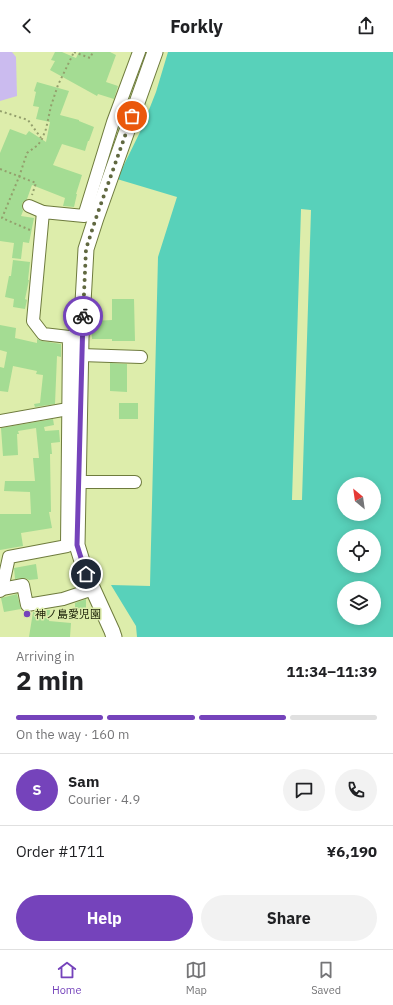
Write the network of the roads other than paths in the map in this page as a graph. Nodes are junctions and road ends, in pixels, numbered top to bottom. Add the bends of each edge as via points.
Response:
1 (139, 52) edge
2 (155, 52) edge
3 (139, 75) junction
4 (29, 206) road end
5 (43, 212) junction
6 (90, 217) junction
7 (75, 337) junction
8 (81, 355) junction
9 (141, 357) dead end
10 (68, 409) junction
11 (0, 421) edge
12 (78, 482) junction
13 (135, 482) dead end
14 (72, 546) junction
15 (93, 589) junction
16 (1, 590) edge
17 (114, 637) edge

1 - 3 street
2 - 3 street
3 - 6 street
4 - 5 street
5 - 6 street
5 - 7 street via 33,322 43,334
6 - 7 street
7 - 8 street
7 - 10 street
8 - 9 street
8 - 12 street
10 - 11 street
10 - 14 street
12 - 13 street
12 - 14 street
14 - 15 street
14 - 16 street via 9,557
15 - 16 street via 63,599 27,605 23,585
15 - 17 street

